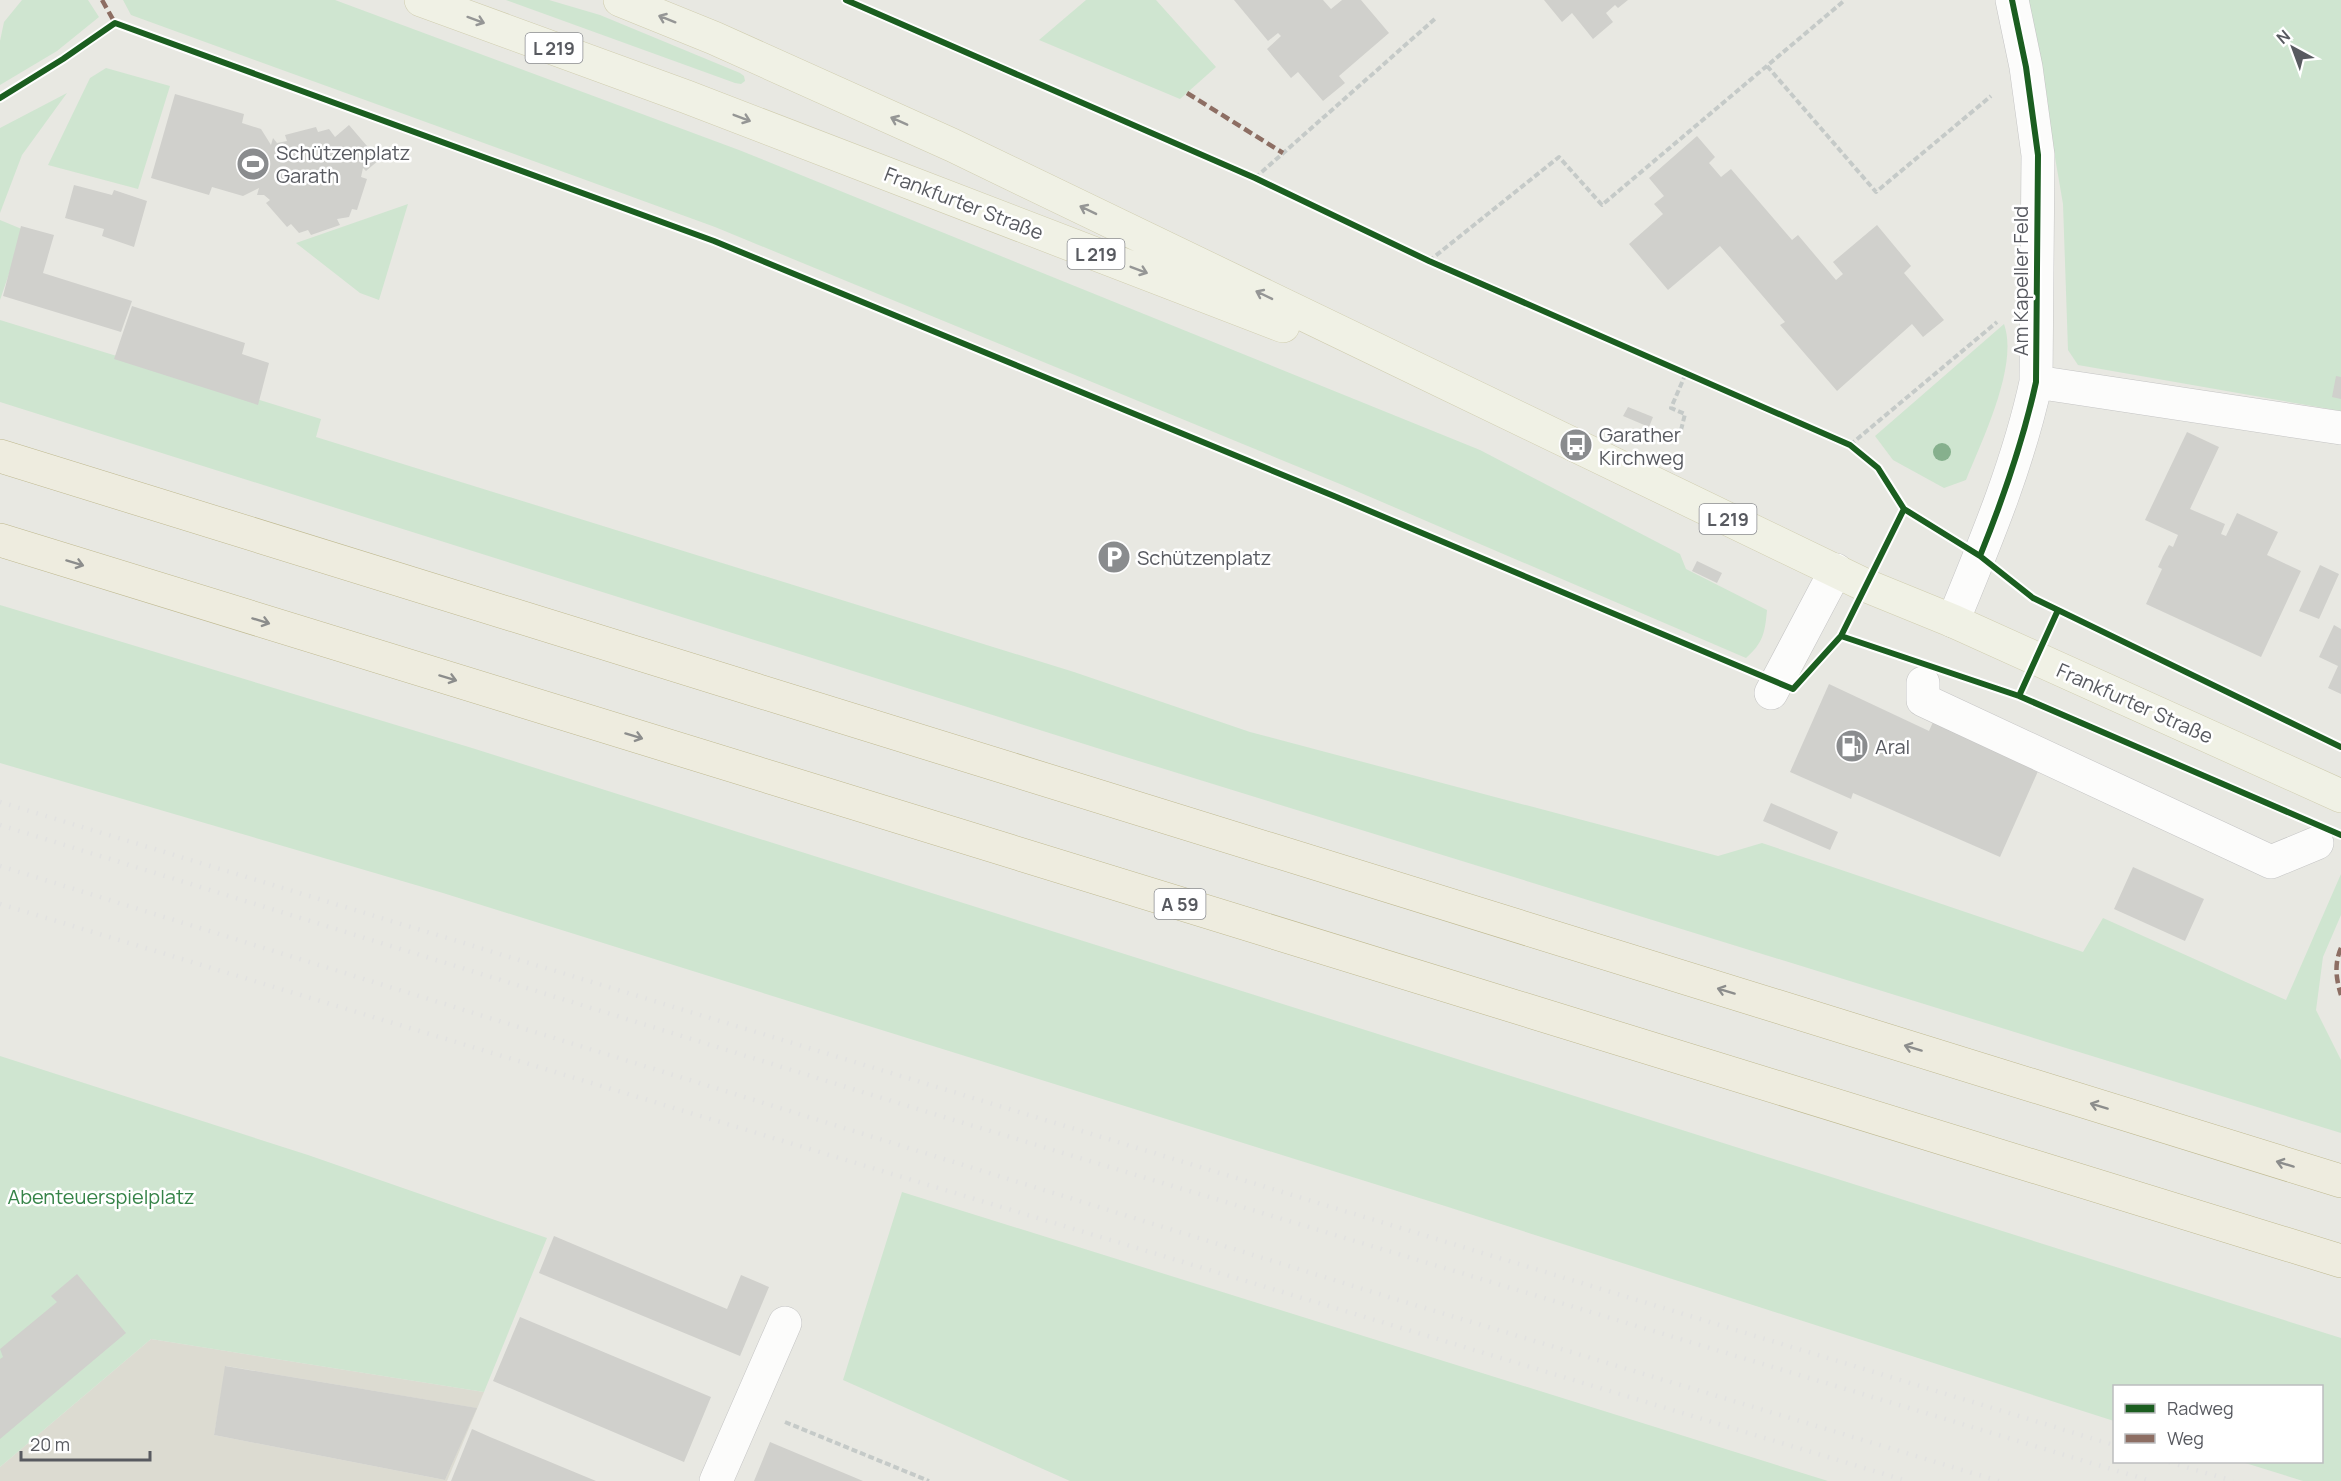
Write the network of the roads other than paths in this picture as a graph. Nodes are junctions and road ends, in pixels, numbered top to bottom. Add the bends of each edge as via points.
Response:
1 (421, 0) edge
2 (620, 0) edge
3 (2012, 0) edge
4 (2036, 382) junction
5 (1506, 411) junction
6 (2341, 428) edge
7 (0, 456) edge
8 (10, 543) edge
9 (1836, 570) junction
10 (1953, 621) junction
11 (1923, 683) dead end
12 (1771, 693) dead end
13 (2341, 796) edge
14 (2317, 843) dead end
15 (2341, 1181) edge
16 (2341, 1261) edge
17 (785, 1323) dead end
18 (716, 1481) edge

1 -> 5 main road, Frankfurter Straße / L 219 via 698,101
5 -> 2 main road, Frankfurter Straße / L 219 via 952,145
3 - 4 street, Am Kapeller Feld via 2038,155
4 - 6 street, Am Kapeller Feld
4 - 10 street, Am Kapeller Feld via 2007,485
5 - 9 main road, Frankfurter Straße / L 219
15 -> 7 highway
8 -> 16 highway, A 59
9 - 10 main road, Frankfurter Straße / L 219
9 - 12 street
10 - 13 main road, Frankfurter Straße / L 219
11 - 14 street via 1923,700 2271,862
17 - 18 street

